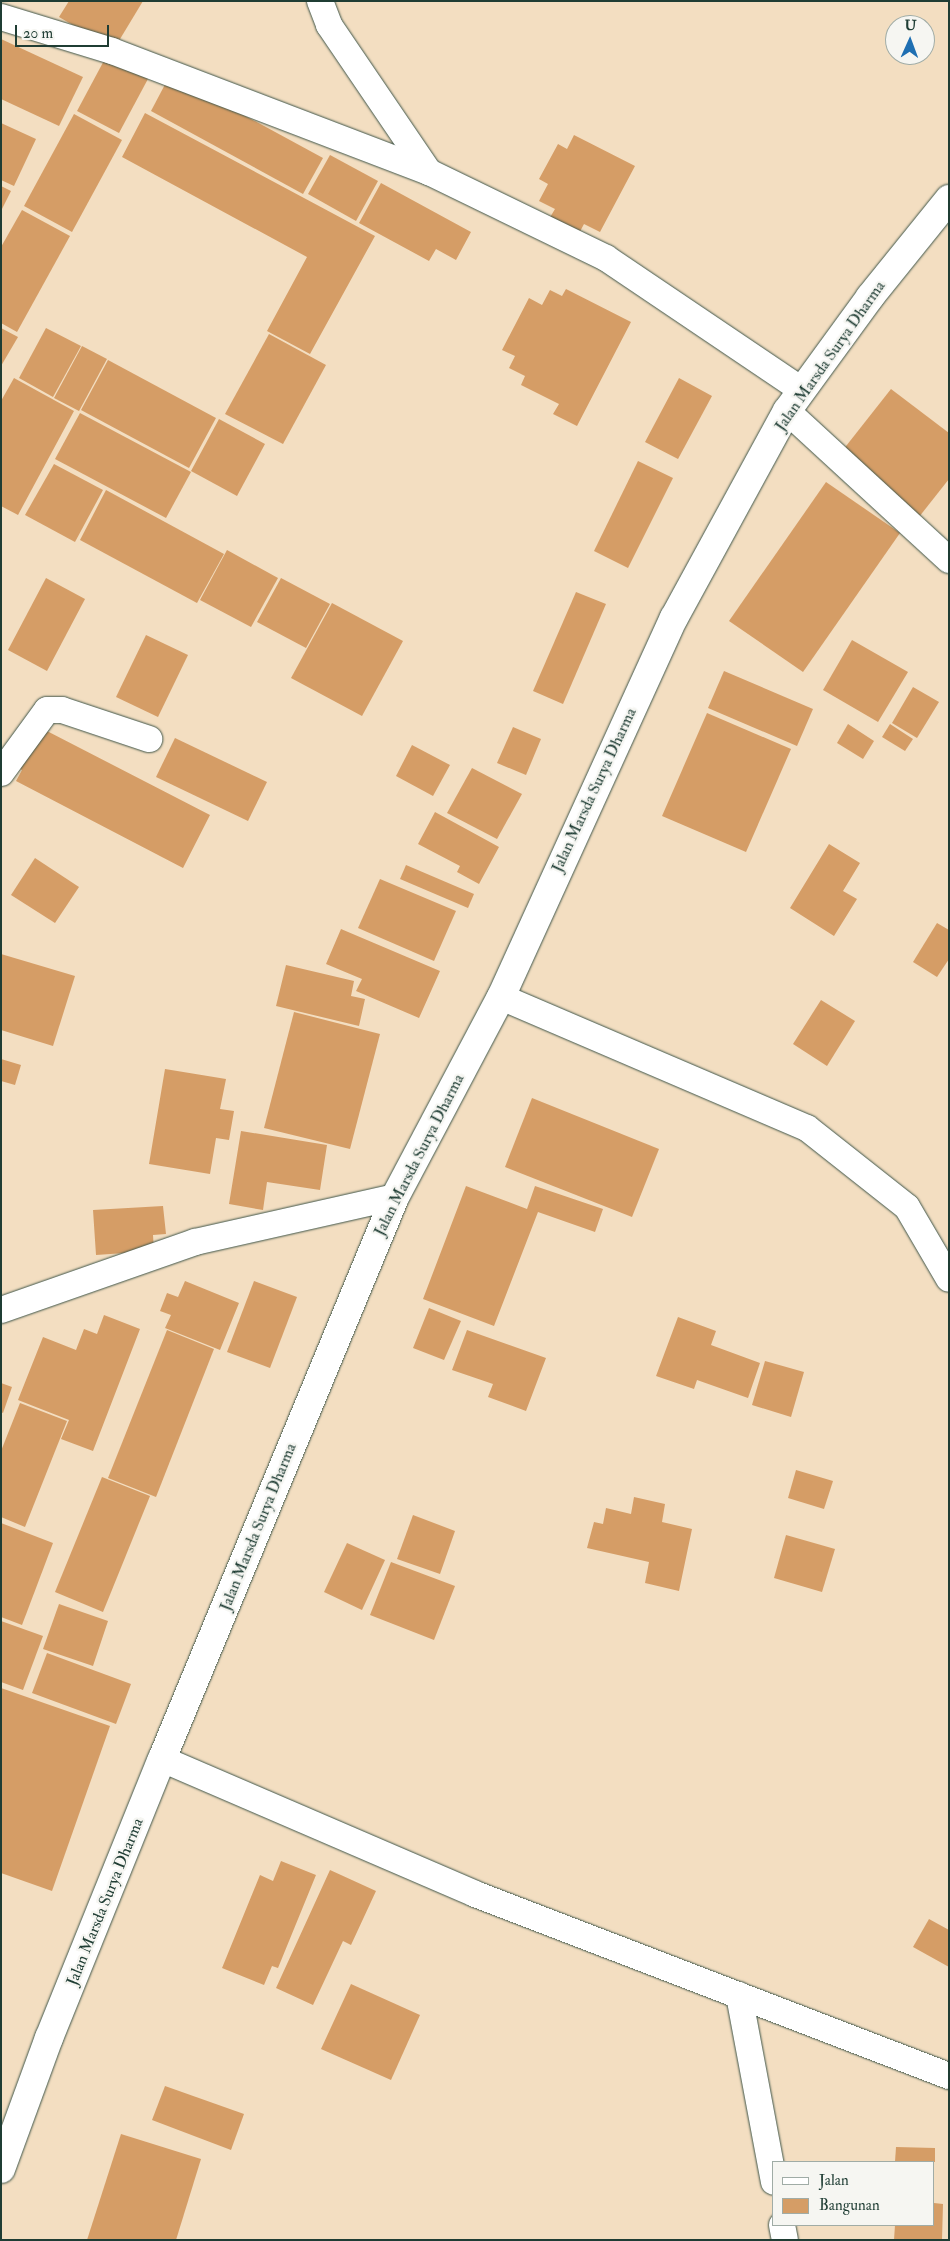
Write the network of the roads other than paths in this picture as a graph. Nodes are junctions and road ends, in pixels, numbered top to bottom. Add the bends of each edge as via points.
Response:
1 (320, 1) edge
2 (1, 18) edge
3 (429, 172) junction
4 (949, 199) edge
5 (794, 401) junction
6 (949, 560) edge
7 (148, 739) dead end
8 (1, 773) edge
9 (501, 997) junction
10 (395, 1197) junction
11 (949, 1279) edge
12 (1, 1310) edge
13 (162, 1759) junction
14 (739, 1995) junction
15 (949, 2076) edge
16 (1, 2169) edge
17 (772, 2171) edge
18 (782, 2226) edge
19 (785, 2240) edge

1 - 3 street via 329,25
2 - 3 street via 112,51
3 - 5 street via 606,258
4 - 5 highway, Jalan Marsda Surya Dharma via 870,297
5 - 6 street
5 - 9 highway, Jalan Marsda Surya Dharma via 674,618
7 - 8 street via 62,710 47,710
9 - 10 highway, Jalan Marsda Surya Dharma
9 - 11 street via 807,1128 907,1207
10 - 12 street via 195,1242
10 - 13 highway, Jalan Marsda Surya Dharma
13 - 14 street via 475,1894
13 - 16 highway, Jalan Marsda Surya Dharma via 49,2038
14 - 15 street
14 - 17 street
18 - 19 street

